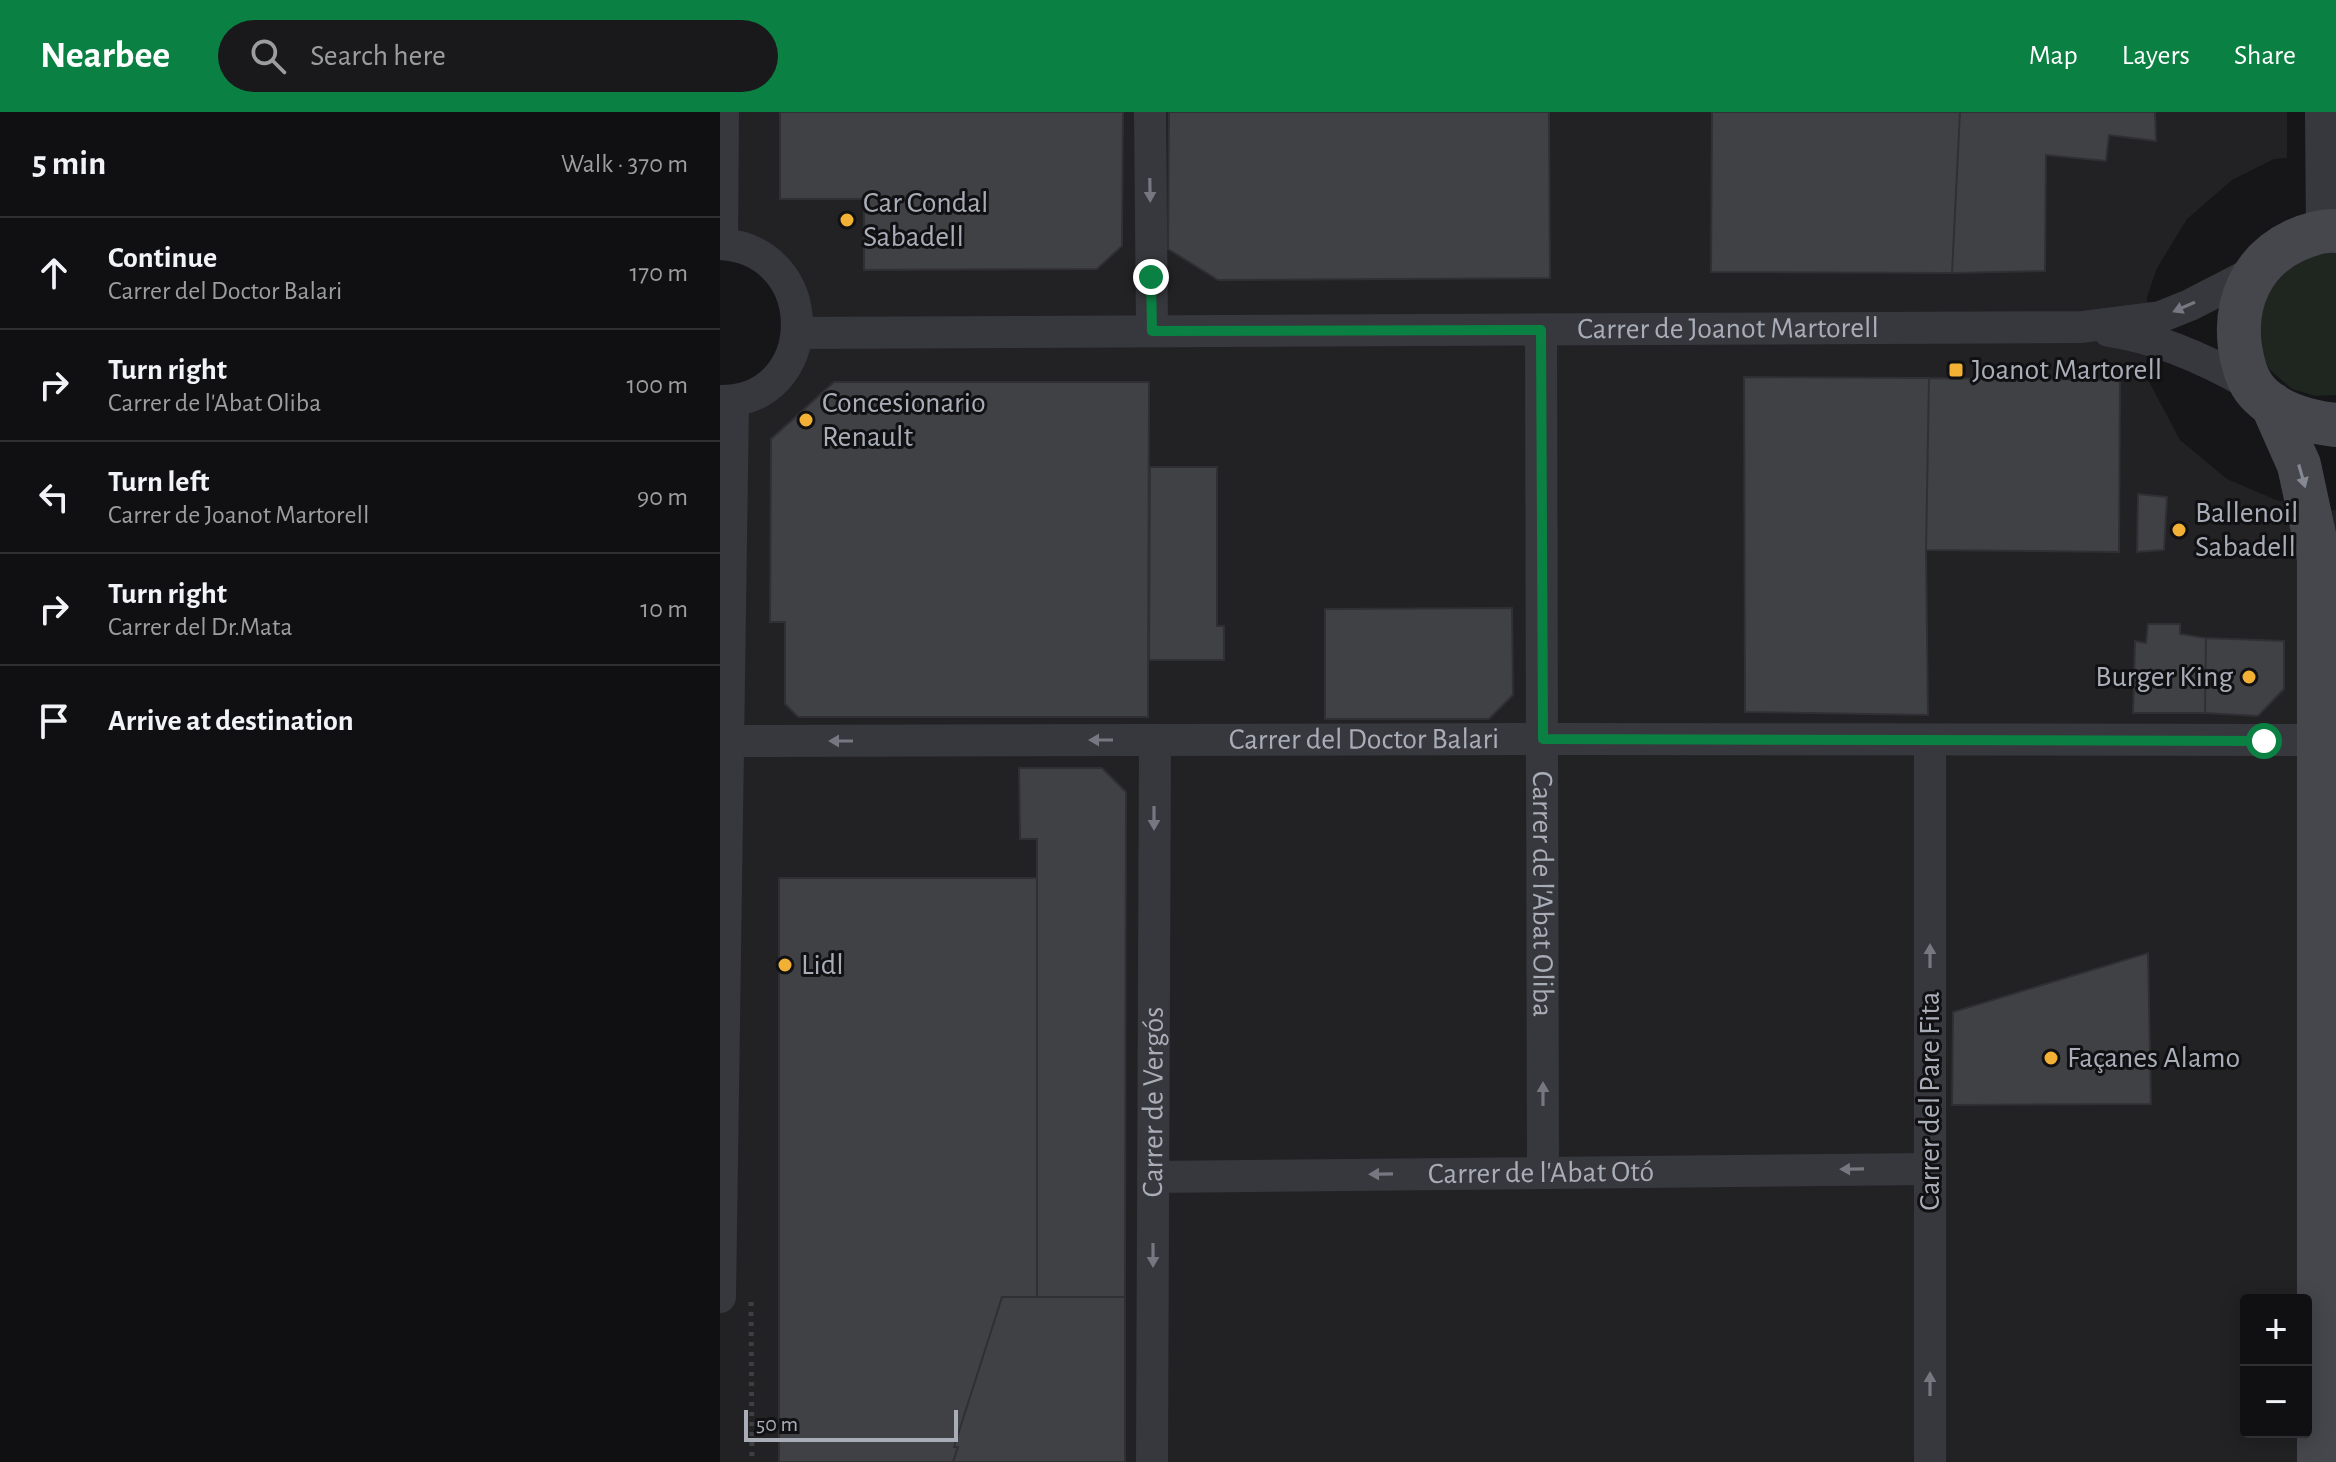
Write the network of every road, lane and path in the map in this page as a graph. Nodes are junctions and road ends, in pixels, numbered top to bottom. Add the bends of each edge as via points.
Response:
1 (723, 112) edge
2 (1150, 112) edge
3 (2321, 112) edge
4 (2331, 230) edge
5 (721, 244) edge
6 (2254, 272) junction
7 (2082, 327) junction
8 (1541, 330) junction
9 (1152, 331) junction
10 (798, 333) junction
11 (2262, 395) junction
12 (727, 401) edge
13 (2336, 425) edge
14 (2336, 488) edge
15 (2319, 558) junction
16 (1543, 739) junction
17 (1155, 740) junction
18 (1930, 740) junction
19 (2327, 740) edge
20 (724, 741) edge
21 (2328, 1168) edge
22 (1930, 1169) junction
23 (1543, 1172) junction
24 (1153, 1177) junction
25 (721, 1182) edge
26 (720, 1297) edge
27 (1152, 1462) edge
28 (1930, 1462) edge
29 (2319, 1462) edge

1 - 5 street
2 -> 9 street
3 - 4 street
4 - 6 main road via 2283,247
5 - 10 street via 765,258 789,285 797,305
6 -> 7 street, Carrer de Joanot Martorell via 2160,317
6 - 11 main road via 2237,325 2242,359
7 - 8 street, Carrer de Joanot Martorell
7 - 11 street, Carrer de Joanot Martorell via 2164,345 2219,367
8 - 9 street, Carrer de Joanot Martorell
8 - 16 street, Carrer de l'Abat Oliba
9 - 10 street, Carrer de Joanot Martorell
10 - 12 street via 791,357 775,379 759,392
11 - 13 main road via 2288,413
11 -> 15 main road via 2299,465
12 - 20 street
14 - 15 main road
15 - 19 main road
16 - 17 street, Carrer del Doctor Balari
16 - 18 street, Carrer del Doctor Balari
23 -> 16 street, Carrer de l'Abat Oliba
17 -> 20 street, Carrer del Doctor Balari
17 -> 24 street, Carrer de Vergós
18 - 19 street, Carrer del Doctor Balari
22 -> 18 street, Carrer del Pare Fita
19 - 21 main road
20 - 25 street
21 - 29 main road
22 -> 23 street, Carrer de l'Abat Otó
28 -> 22 street, Carrer del Pare Fita
23 -> 24 street, Carrer de l'Abat Otó
24 -> 27 street, Carrer de Vergós
25 - 26 street

